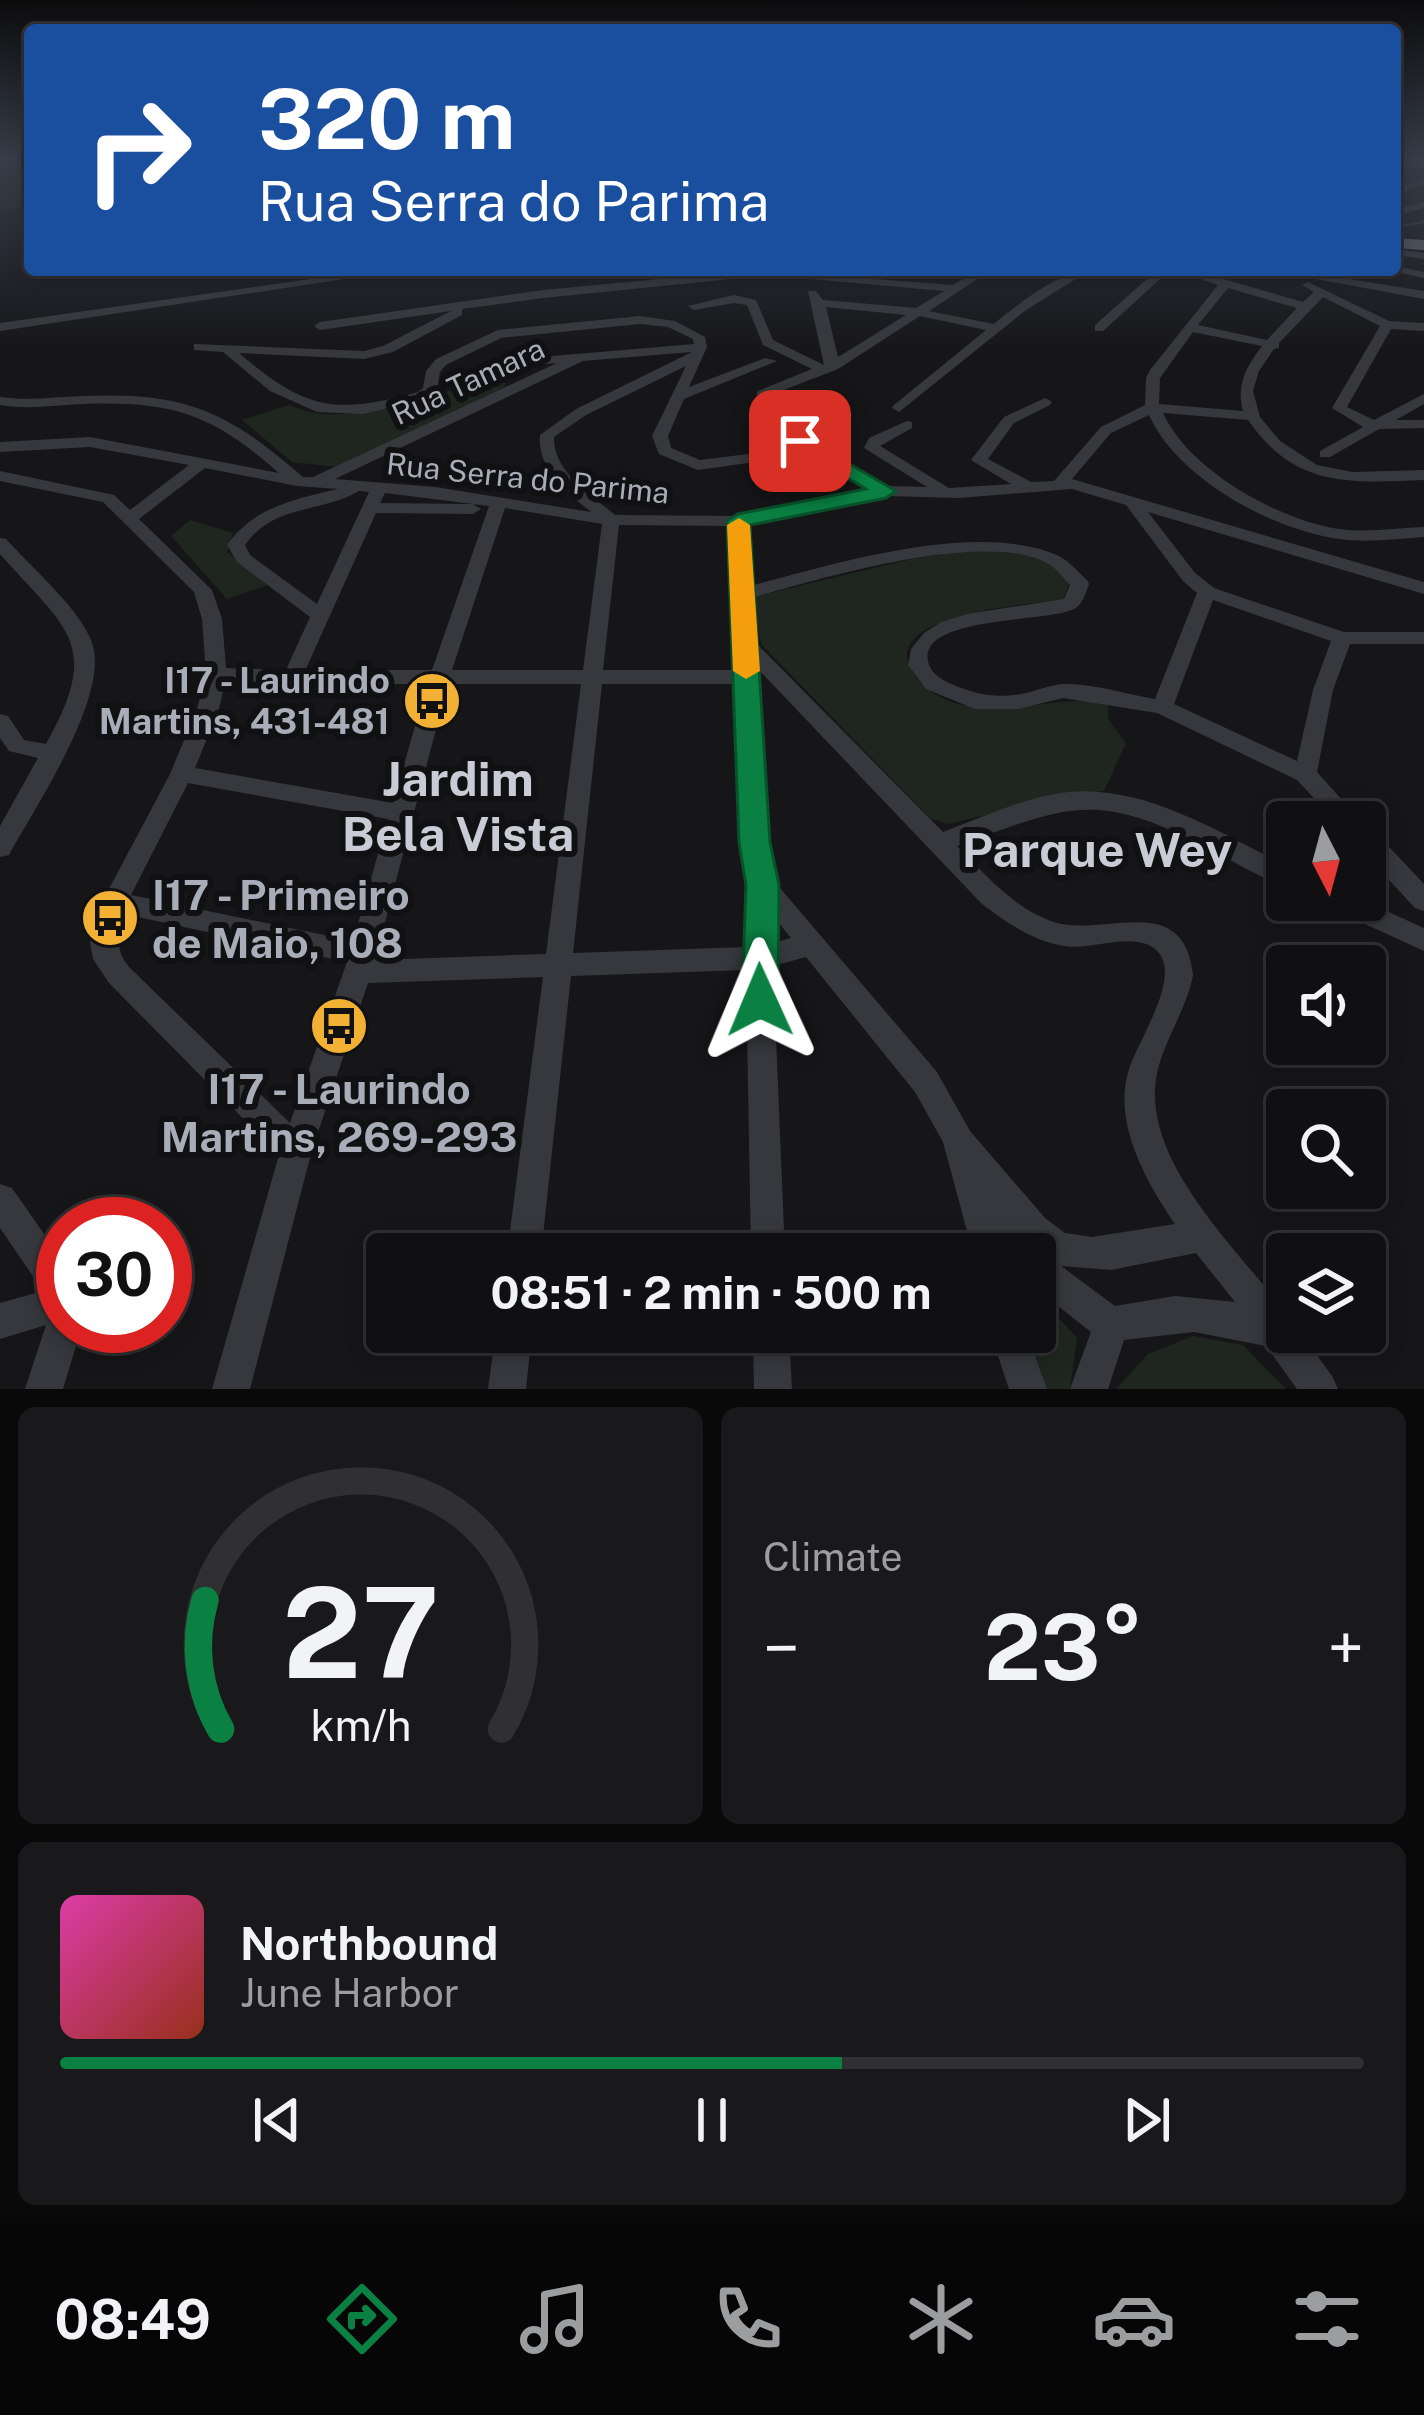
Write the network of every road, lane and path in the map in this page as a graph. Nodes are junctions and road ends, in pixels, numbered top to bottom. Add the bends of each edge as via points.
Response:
1 (356, 276) edge
2 (756, 276) edge
3 (797, 276) edge
4 (833, 276) edge
5 (974, 276) edge
6 (1075, 276) edge
7 (1157, 276) edge
8 (1199, 276) edge
9 (1295, 276) edge
10 (1337, 276) edge
11 (1302, 278) junction
12 (1225, 284) junction
13 (1357, 285) junction
14 (950, 288) junction
15 (1319, 294) junction
16 (1424, 295) edge
17 (819, 303) junction
18 (468, 306) junction
19 (694, 306) dead end
20 (1306, 307) junction
21 (1424, 311) edge
22 (917, 312) junction
23 (1387, 325) junction
24 (320, 326) dead end
25 (0, 327) edge
26 (1424, 327) edge
27 (995, 328) junction
28 (1099, 328) dead end
29 (1194, 328) junction
30 (1274, 345) junction
31 (199, 347) dead end
32 (227, 349) junction
33 (697, 352) junction
34 (578, 358) junction
35 (770, 361) dead end
36 (498, 364) dead end
37 (829, 368) junction
38 (682, 394) junction
39 (763, 394) dead end
40 (1424, 398) edge
41 (0, 401) edge
42 (1045, 402) dead end
43 (1151, 408) junction
44 (1251, 416) junction
45 (1132, 418) junction
46 (1424, 424) edge
47 (1371, 425) junction
48 (1162, 428) junction
49 (800, 441) dead end
50 (4, 447) edge
51 (1325, 454) dead end
52 (771, 456) dead end
53 (202, 463) junction
54 (1424, 475) edge
55 (0, 476) edge
56 (306, 482) junction
57 (1060, 484) junction
58 (1026, 486) junction
59 (372, 487) junction
60 (886, 491) junction
61 (948, 492) junction
62 (1130, 499) junction
63 (496, 506) junction
64 (372, 508) junction
65 (131, 517) junction
66 (611, 520) junction
67 (738, 521) junction
68 (1424, 532) edge
69 (1338, 535) junction
70 (0, 543) edge
71 (1357, 569) junction
72 (1424, 588) edge
73 (1207, 592) junction
74 (743, 594) junction
75 (322, 617) junction
76 (1342, 638) junction
77 (1424, 638) edge
78 (743, 641) junction
79 (216, 674) junction
80 (367, 677) dead end
81 (439, 679) junction
82 (594, 680) junction
83 (748, 688) junction
84 (794, 692) junction
85 (1162, 707) junction
86 (0, 721) edge
87 (53, 753) junction
88 (181, 774) junction
89 (1305, 774) junction
90 (1330, 801) edge
91 (402, 814) junction
92 (941, 842) junction
93 (0, 848) edge
94 (1386, 860) edge
95 (1266, 867) edge
96 (762, 885) junction
97 (1424, 901) edge
98 (115, 902) junction
99 (1383, 921) edge
100 (1424, 940) edge
101 (812, 944) junction
102 (759, 958) junction
103 (360, 963) junction
104 (560, 968) junction
105 (957, 1138) junction
106 (296, 1150) junction
107 (0, 1200) edge
108 (979, 1219) junction
109 (527, 1233) edge
110 (768, 1233) edge
111 (982, 1233) edge
112 (995, 1233) edge
113 (1201, 1235) junction
114 (36, 1252) edge
115 (1056, 1283) edge
116 (36, 1309) edge
117 (1266, 1318) edge
118 (0, 1321) edge
119 (1111, 1325) junction
120 (1266, 1328) edge
121 (55, 1353) edge
122 (511, 1353) edge
123 (772, 1353) edge
124 (1015, 1353) edge
125 (1292, 1353) edge
126 (44, 1389) edge
127 (230, 1389) edge
128 (507, 1389) edge
129 (773, 1389) edge
130 (1028, 1389) edge
131 (1089, 1389) edge
132 (1319, 1389) edge

1 - 25 street
2 - 18 street
3 - 17 street
4 - 14 street
5 - 14 street
6 - 27 street
7 - 28 street
8 - 12 street
9 - 11 street
10 - 13 street
11 - 13 street
11 - 15 street
12 - 20 street
12 - 29 street
13 - 16 street
13 - 21 street
14 - 22 street
15 - 20 street
15 - 23 street
17 - 22 street
17 - 37 street
18 - 24 street
18 - 32 street via 376,353
19 - 37 street via 752,303 768,342
20 - 30 street
22 - 27 street
22 - 37 street
23 - 26 street
23 - 47 street via 1338,405
27 - 61 street via 874,441 872,448
29 - 30 street
29 - 43 street via 1157,368
30 - 44 street via 1248,381
31 - 32 street
32 - 33 street via 301,406 343,412 423,395 441,362 498,334 659,321 700,338
33 - 34 street
33 - 38 street
33 - 66 street via 547,435 553,463
34 - 36 street
34 - 56 street, Rua Tamara
35 - 38 street
37 - 39 street
38 - 52 street via 659,436 672,458 716,465
40 - 47 street
41 - 56 street via 193,405
42 - 58 street via 1009,420 980,460
43 - 44 street
43 - 45 street
43 - 48 street
44 - 54 street via 1308,470
45 - 48 street
45 - 57 street via 1106,430
46 - 47 street
47 - 51 street
48 - 69 street via 1230,490
49 - 60 street
50 - 53 street, Rua Serra do Parima via 80,441
53 - 56 street, Rua Serra do Parima
53 - 65 street
55 - 65 street via 99,494
56 - 59 street, Rua Serra do Parima
57 - 58 street, Rua Serra do Parima
57 - 62 street, Rua Serra do Parima
58 - 61 street, Rua Serra do Parima
59 - 63 street, Rua Serra do Parima
59 - 64 street
59 - 75 street via 269,515 236,545
60 - 61 street, Rua Serra do Parima
60 - 67 street, Rua Serra do Parima
62 - 71 street, Rua Serra do Parima
62 - 73 street
63 - 64 street
63 - 66 street, Rua Serra do Parima
63 - 81 street
64 - 75 street
65 - 79 street via 202,590
66 - 67 street, Rua Serra do Parima
66 - 82 street
67 - 74 street
68 - 69 street
69 - 71 street
70 - 87 street via 84,646 81,696
71 - 72 street, Rua Serra do Parima
73 - 76 street
73 - 85 street
74 - 78 street
74 - 85 street via 913,556 1030,549 1074,574 1080,584 1072,603 939,629 918,653 924,675 943,692 975,702 1077,692
75 - 79 street via 293,676
76 - 77 street
76 - 89 street
78 - 83 street
78 - 84 street
79 - 88 street
80 - 81 street
81 - 82 street
81 - 91 street
82 - 83 street
82 - 104 street
83 - 84 street
83 - 96 street
84 - 92 street
85 - 89 street
86 - 87 street via 17,746
87 - 93 street
88 - 91 street
88 - 98 street
89 - 90 street
91 - 103 street
92 - 95 street via 1086,799 1156,816
92 - 113 street via 991,897 1037,927 1087,938 1147,933 1175,951 1178,990 1148,1055 1142,1114 1167,1182
94 - 97 street
96 - 101 street
96 - 102 street
98 - 103 street
98 - 106 street via 103,942 107,959
99 - 100 street
101 - 102 street
101 - 105 street via 897,1043
102 - 104 street
102 - 110 street
103 - 104 street
103 - 106 street
104 - 109 street
105 - 108 street
105 - 113 street via 1056,1247 1085,1253
106 - 127 street
107 - 114 street
108 - 111 street
108 - 112 street
113 - 117 street
115 - 119 street
116 - 118 street
119 - 120 street via 1188,1310
119 - 131 street
121 - 126 street
122 - 128 street
123 - 129 street
124 - 130 street
125 - 132 street

